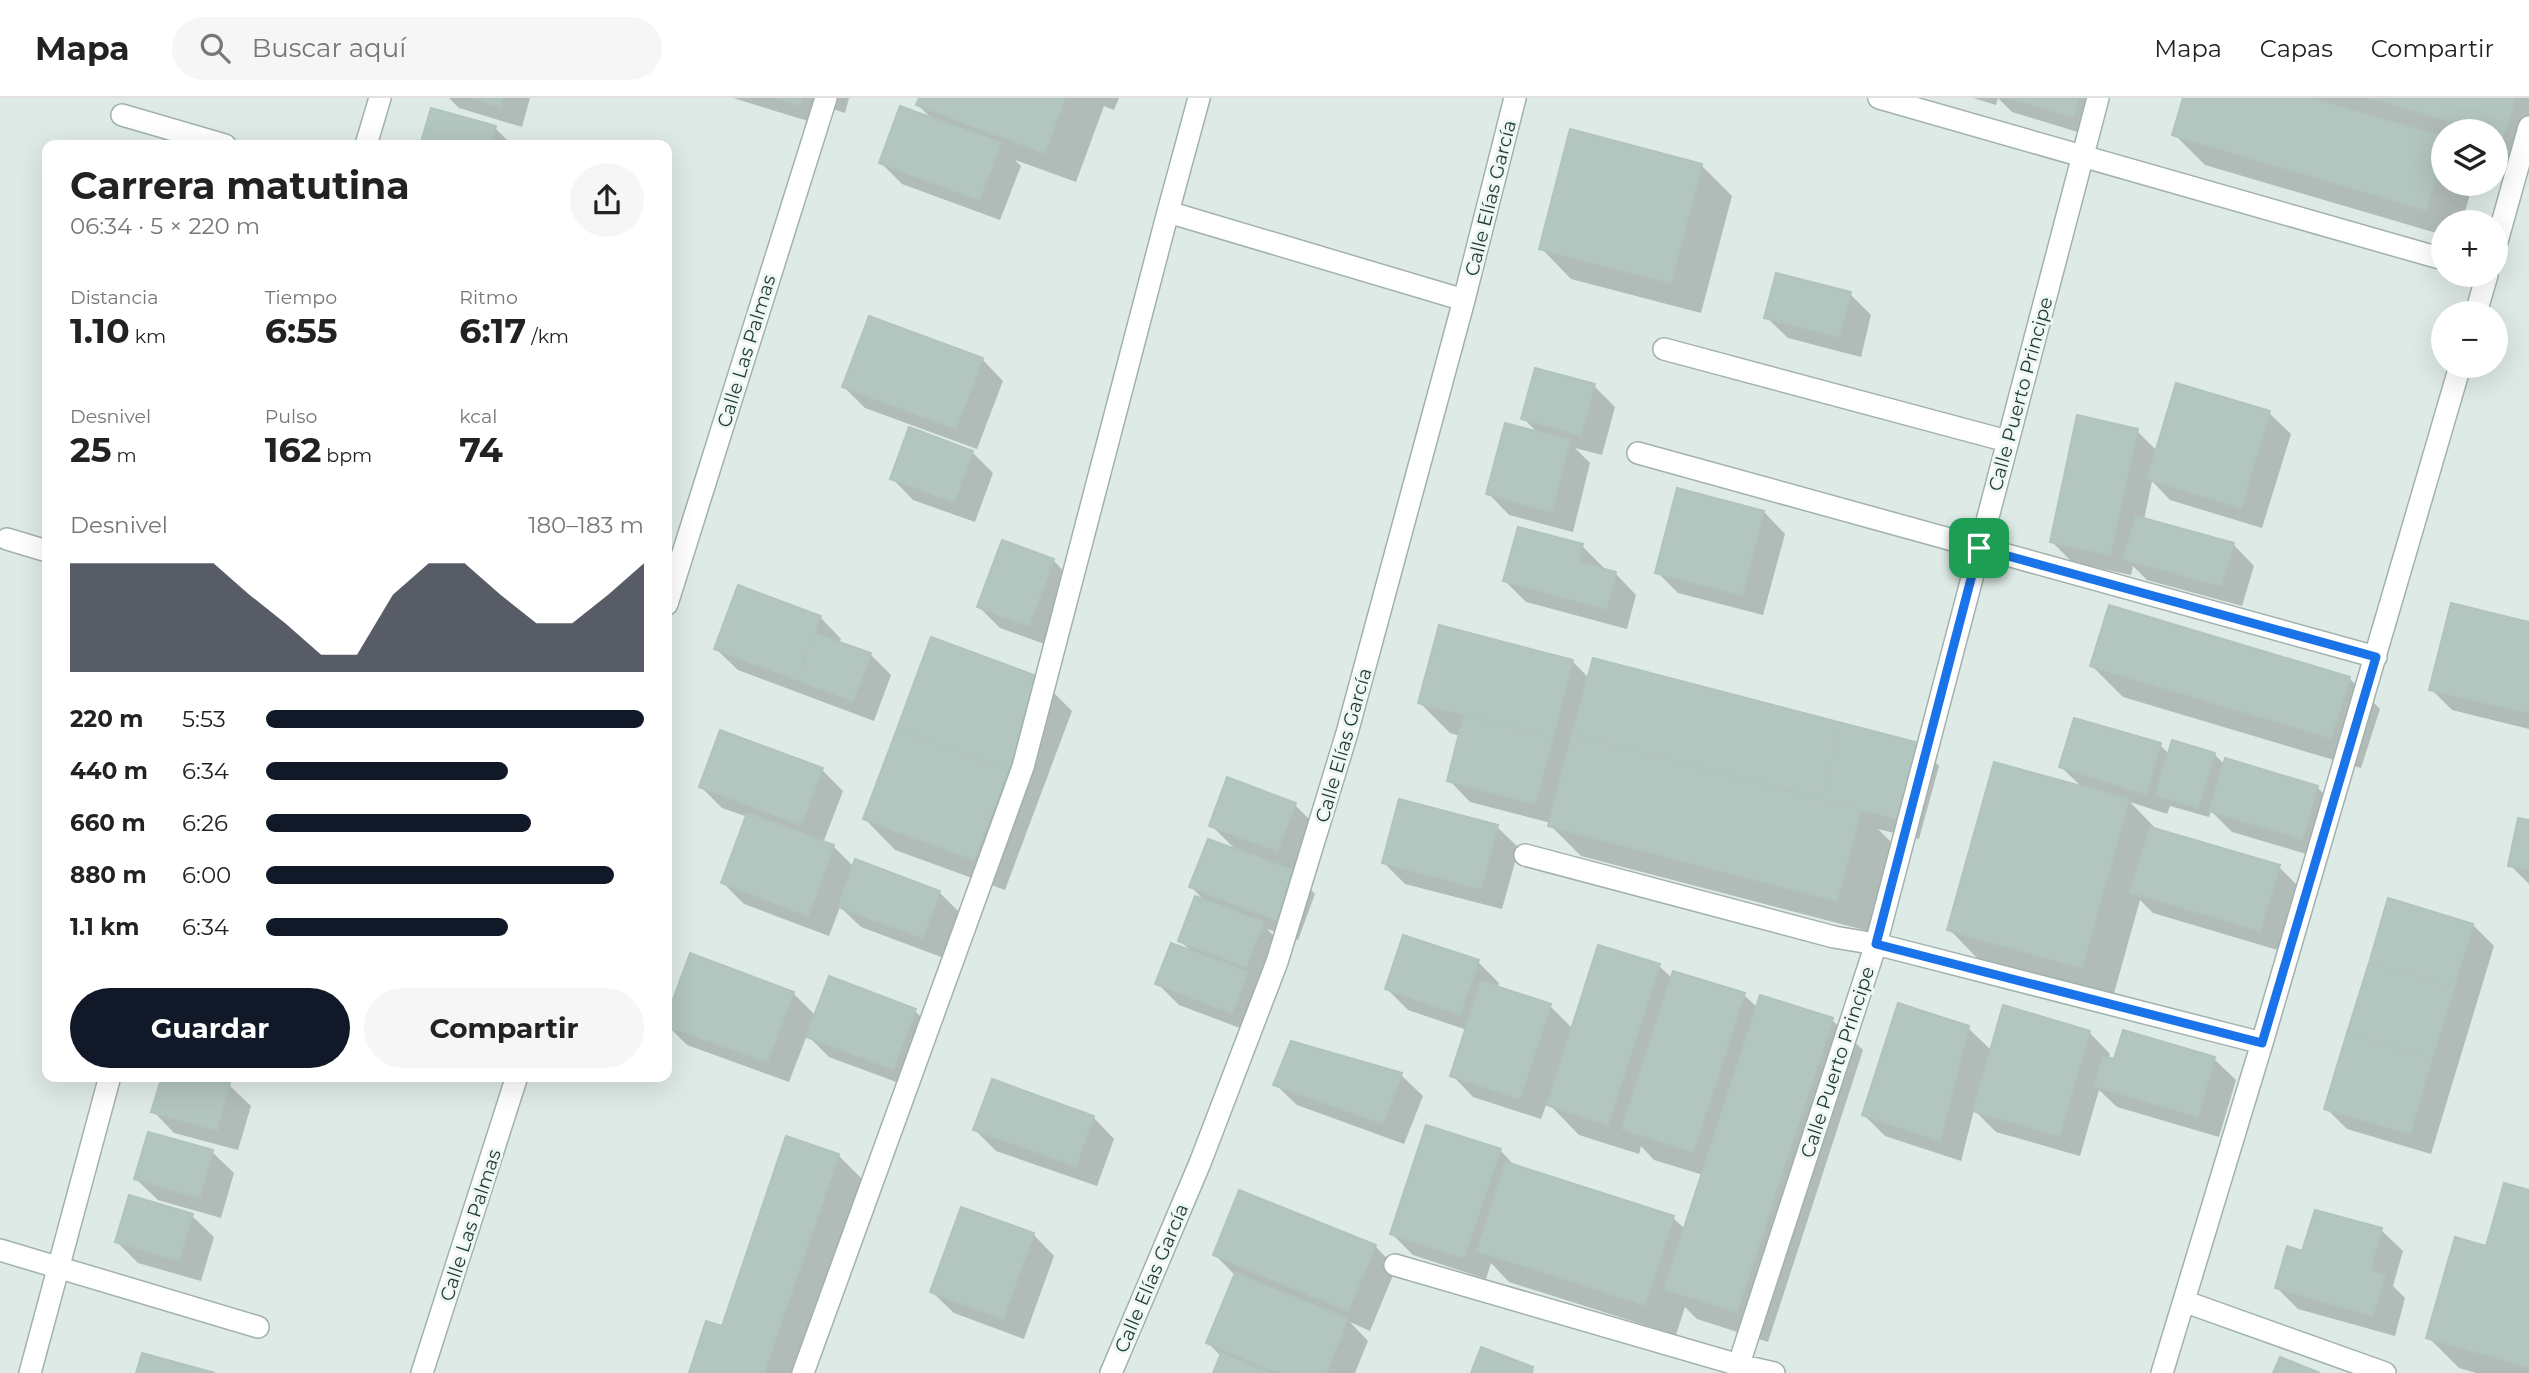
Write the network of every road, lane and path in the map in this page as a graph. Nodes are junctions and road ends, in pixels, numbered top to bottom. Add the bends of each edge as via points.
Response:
1 (380, 98) edge
2 (826, 98) edge
3 (1199, 98) edge
4 (1515, 98) edge
5 (1879, 98) edge
6 (2098, 98) edge
7 (122, 115) dead end
8 (2529, 127) edge
9 (208, 140) edge
10 (367, 140) edge
11 (2084, 158) junction
12 (2525, 160) edge
13 (2508, 210) edge
14 (1168, 212) junction
15 (2431, 255) edge
16 (1464, 300) junction
17 (1664, 349) dead end
18 (2457, 378) edge
19 (2007, 441) junction
20 (1638, 453) dead end
21 (7, 539) dead end
22 (1979, 548) junction
23 (42, 550) edge
24 (672, 588) edge
25 (2376, 657) junction
26 (1525, 855) dead end
27 (1876, 944) junction
28 (2262, 1043) junction
29 (108, 1082) edge
30 (515, 1082) edge
31 (0, 1250) edge
32 (1395, 1265) dead end
33 (59, 1266) junction
34 (2186, 1302) junction
35 (258, 1327) dead end
36 (1738, 1369) edge
37 (30, 1373) edge
38 (422, 1373) edge
39 (803, 1373) edge
40 (1111, 1373) edge
41 (1774, 1373) edge
42 (2162, 1373) edge
43 (2385, 1373) edge

1 - 10 street
2 - 24 street, Calle Las Palmas
3 - 14 street
4 - 16 street, Calle Elías García
5 - 11 street
6 - 11 street, Calle Puerto Principe
7 - 9 street
8 - 12 street
11 - 15 street
11 - 19 street, Calle Puerto Principe
12 - 13 street
14 - 16 street
14 - 39 street via 1023,767
16 - 40 street, Calle Elías García via 1348,733 1277,962 1210,1139
17 - 19 street
18 - 25 street
19 - 22 street, Calle Puerto Principe
20 - 22 street
21 - 23 street
22 - 25 street
22 - 27 street, Calle Puerto Principe
25 - 28 street
26 - 27 street via 1834,937
27 - 28 street
27 - 36 street, Calle Puerto Principe
28 - 34 street
29 - 33 street
30 - 38 street, Calle Las Palmas
31 - 33 street
32 - 36 street
33 - 35 street
33 - 37 street
34 - 42 street
34 - 43 street
36 - 41 street

